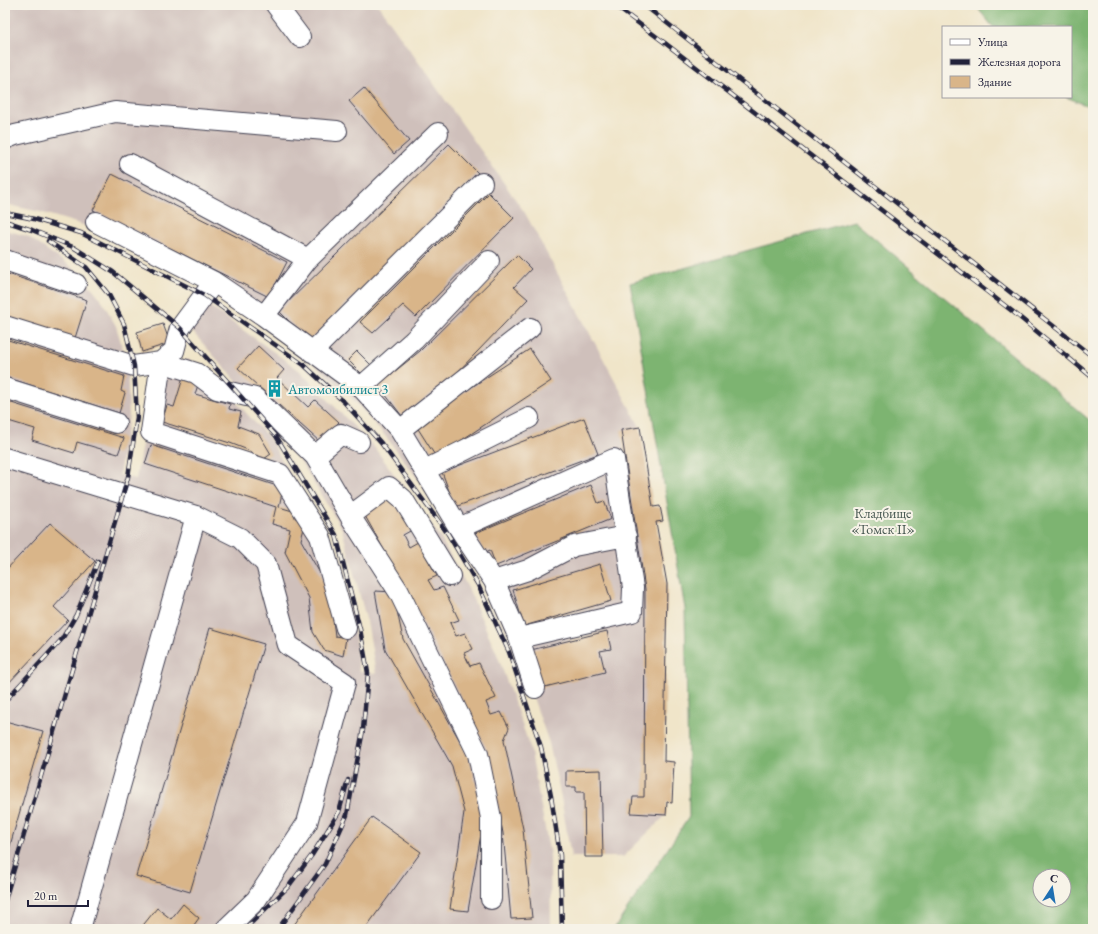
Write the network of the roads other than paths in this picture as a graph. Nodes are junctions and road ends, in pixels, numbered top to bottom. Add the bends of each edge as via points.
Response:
1 (276, 5) edge
2 (300, 36) dead end
3 (337, 131) dead end
4 (438, 133) dead end
5 (5, 139) edge
6 (130, 164) dead end
7 (482, 183) dead end
8 (96, 222) dead end
9 (308, 259) junction
10 (5, 260) edge
11 (489, 261) dead end
12 (214, 282) junction
13 (76, 284) dead end
14 (264, 316) junction
15 (5, 326) edge
16 (530, 328) dead end
17 (312, 352) junction
18 (161, 362) junction
19 (5, 388) edge
20 (361, 388) junction
21 (530, 418) dead end
22 (116, 424) dead end
23 (400, 430) junction
24 (359, 442) dead end
25 (315, 456) junction
26 (5, 458) edge
27 (425, 470) junction
28 (196, 516) junction
29 (350, 516) junction
30 (459, 528) junction
31 (626, 536) junction
32 (450, 576) dead end
33 (494, 581) junction
34 (346, 628) dead end
35 (519, 638) junction
36 (535, 688) dead end
37 (490, 899) dead end
38 (80, 929) edge
39 (226, 929) edge

1 - 2 lane
3 - 5 lane via 115,112
4 - 9 lane
6 - 9 lane
7 - 17 lane
8 - 12 lane
9 - 14 lane
10 - 13 lane
11 - 20 lane via 414,340
12 - 14 lane
12 - 18 lane via 180,328 174,351
14 - 17 lane
15 - 18 lane via 134,366
16 - 23 lane
17 - 20 lane
18 - 25 lane via 196,373 217,389 254,398
18 - 34 lane via 151,432 280,474 320,536
19 - 22 lane
20 - 23 lane
21 - 27 lane
23 - 27 lane
24 - 25 lane via 341,434
25 - 29 lane
26 - 28 lane
27 - 30 lane
28 - 38 lane
28 - 39 lane via 240,538 266,564 288,645 345,683 307,823 256,900
29 - 32 lane via 389,486 403,499
29 - 37 lane via 399,592 478,754 491,818
30 - 31 lane via 614,459
30 - 33 lane
31 - 33 lane via 574,546 528,570
31 - 35 lane via 633,588 632,612
33 - 35 lane
35 - 36 lane

